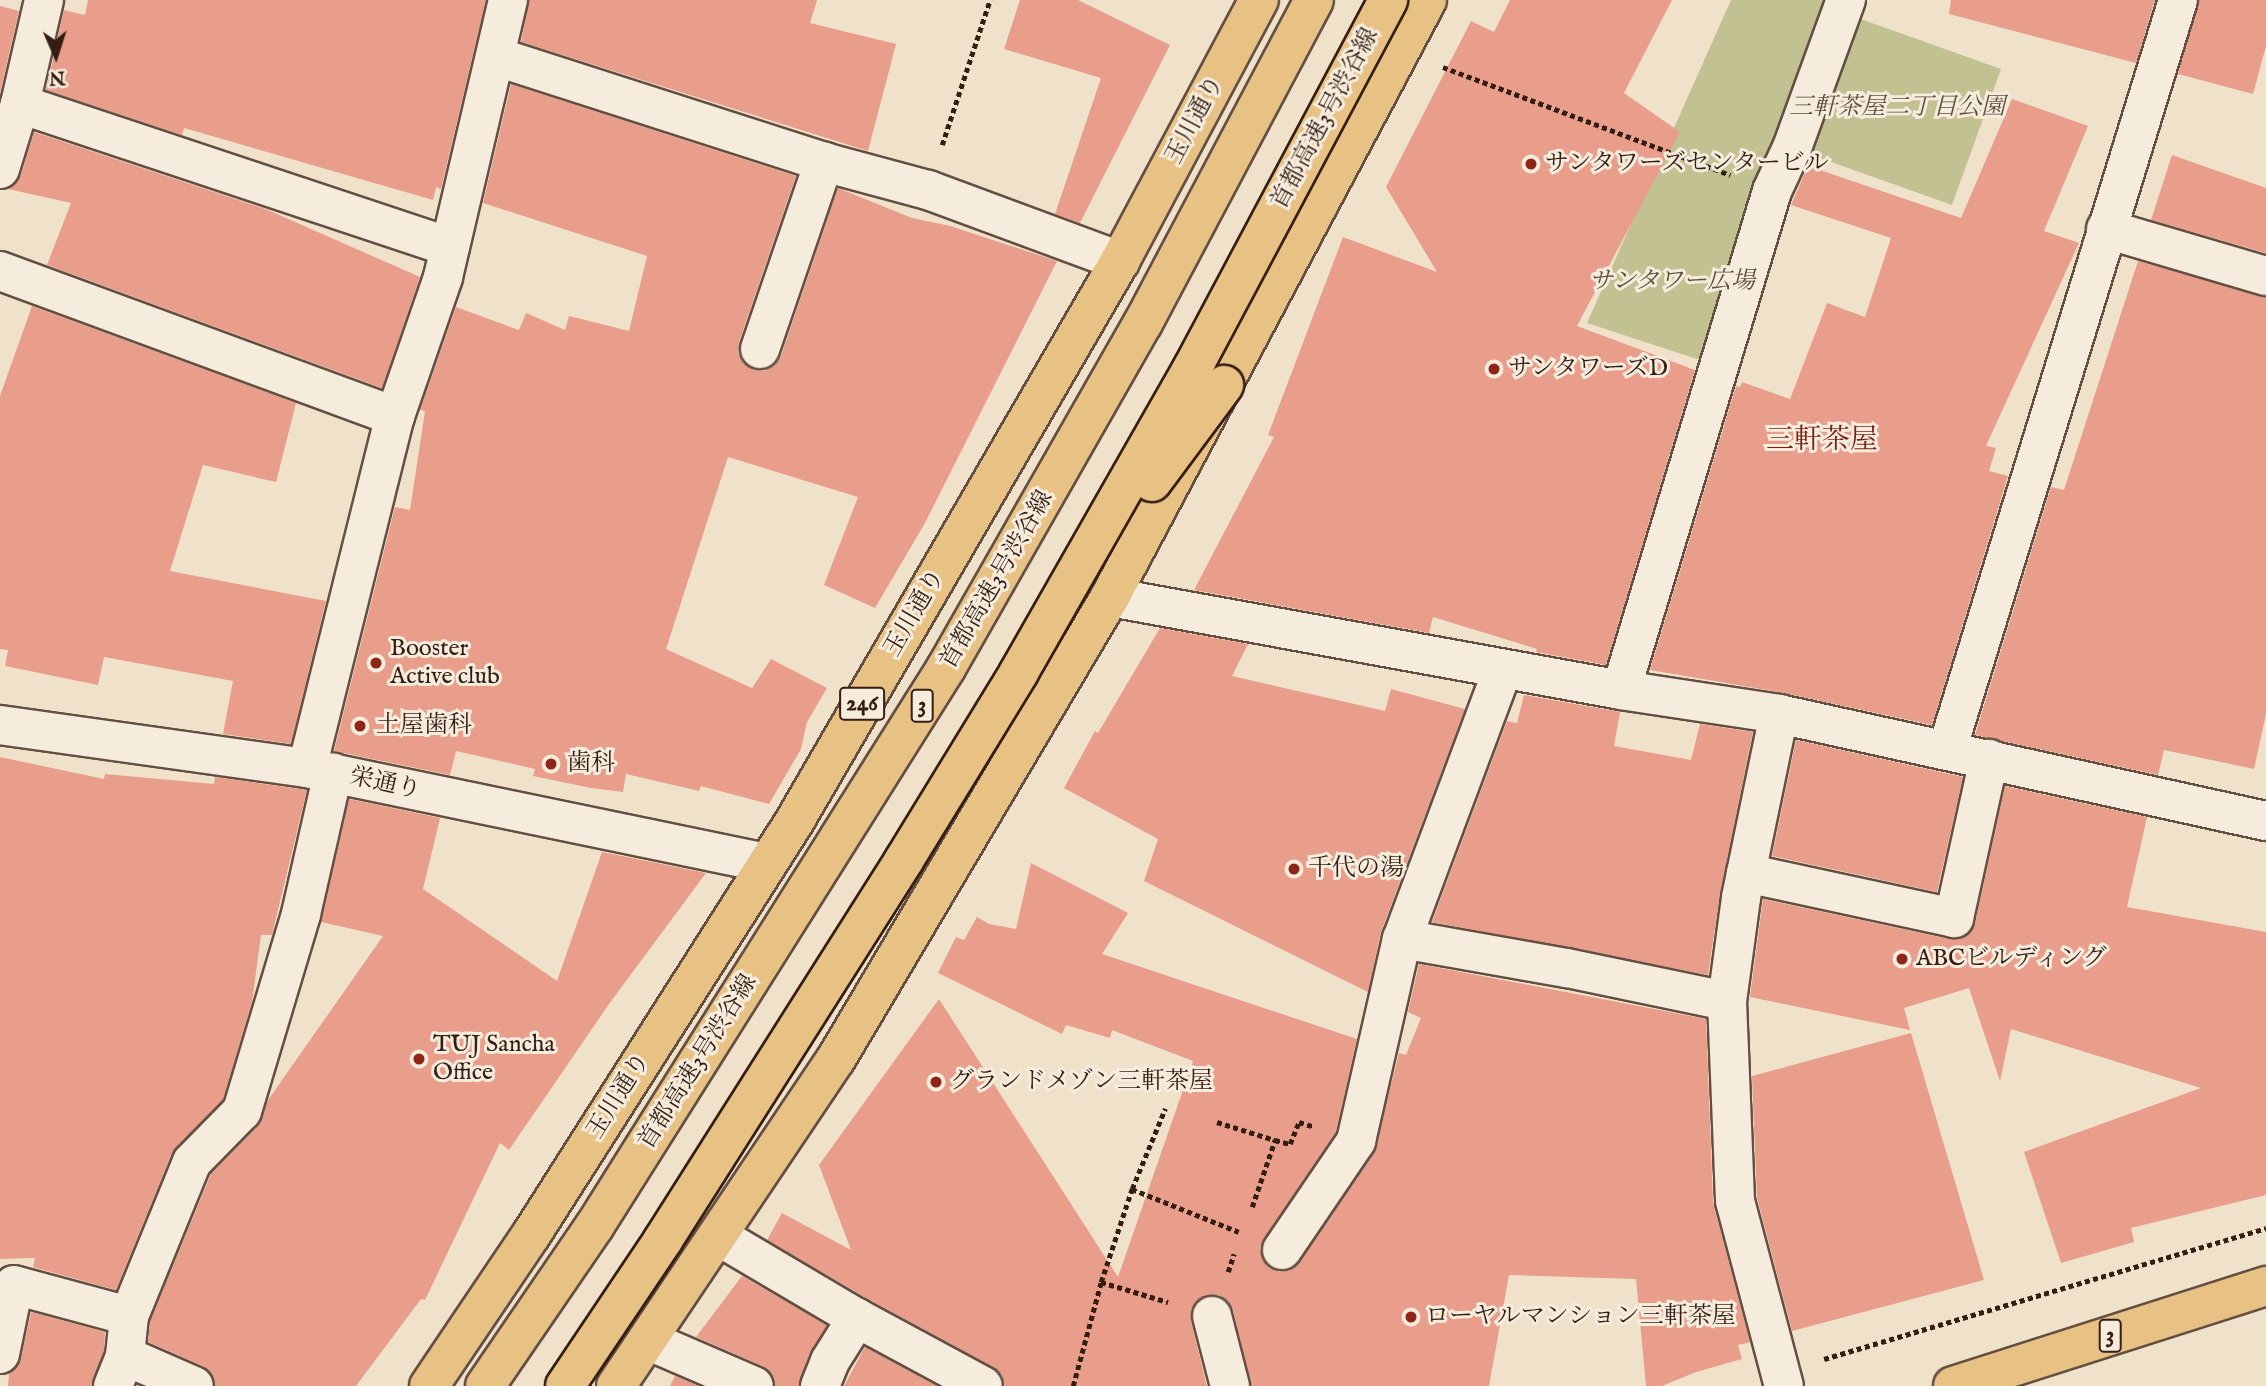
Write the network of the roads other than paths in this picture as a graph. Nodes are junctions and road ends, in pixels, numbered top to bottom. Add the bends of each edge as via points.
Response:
1 (44, 0) edge
2 (508, 0) edge
3 (1259, 0) edge
4 (1314, 0) edge
5 (1388, 0) edge
6 (1427, 0) edge
7 (1846, 0) edge
8 (2178, 0) edge
9 (497, 57) junction
10 (20, 104) junction
11 (824, 162) junction
12 (0, 169) edge
13 (2106, 229) junction
14 (450, 247) junction
15 (1121, 261) junction
16 (0, 271) edge
17 (2266, 276) edge
18 (760, 349) dead end
19 (1224, 385) junction
20 (395, 416) junction
21 (1110, 597) junction
22 (1503, 668) junction
23 (1622, 690) junction
24 (1779, 714) junction
25 (0, 725) edge
26 (1947, 750) junction
27 (1989, 759) junction
28 (320, 771) junction
29 (2266, 821) edge
30 (766, 863) junction
31 (1746, 873) junction
32 (1402, 939) junction
33 (1727, 1001) junction
34 (730, 1243) dead end
35 (1282, 1250) dead end
36 (7, 1283) edge
37 (2266, 1286) edge
38 (129, 1315) junction
39 (1212, 1316) road end
40 (857, 1318) junction
41 (661, 1346) dead end
42 (0, 1354) edge
43 (119, 1371) edge
44 (1782, 1379) edge
45 (194, 1386) edge
46 (429, 1386) edge
47 (485, 1386) edge
48 (545, 1386) edge
49 (565, 1386) edge
50 (616, 1386) edge
51 (754, 1386) edge
52 (820, 1386) edge
53 (983, 1386) edge
54 (1230, 1386) edge
55 (1954, 1386) edge

1 - 10 street
2 - 9 street
3 - 15 main road, 玉川通り / 246
4 - 47 main road, 首都高速3号渋谷線 / 3 via 1136,334 946,668 594,1227
5 - 49 main road, 首都高速3号渋谷線, bridge via 1185,381 1026,661 817,998
6 - 19 main road
7 - 23 street via 1772,191
8 - 13 street
9 - 11 street
9 - 14 street
10 - 12 street
10 - 14 street
11 - 15 street via 928,190
11 - 18 street
13 - 17 street
13 - 26 street
14 - 20 street
15 - 30 main road, 玉川通り / 246
16 - 20 street
19 - 21 main road
19 - 48 main road, bridge via 1137,503 1018,645
20 - 28 street
21 - 22 street
21 - 50 main road via 836,1059
22 - 23 street
22 - 32 street
23 - 24 street
24 - 26 street
24 - 31 street
25 - 28 street, 栄通り
26 - 27 street
27 - 29 street
27 - 31 street via 1954,918
28 - 30 street, 栄通り
28 - 38 street via 301,914 242,1111 192,1162
30 - 46 main road, 玉川通り / 246 via 531,1235
31 - 33 street
32 - 33 street
32 - 35 street via 1356,1141
33 - 44 street via 1735,1201
34 - 40 street
36 - 38 street
36 - 42 street
37 - 55 main road, 3
38 - 43 street
39 - 54 street
40 - 52 street
40 - 53 street
41 - 51 street
43 - 45 street

